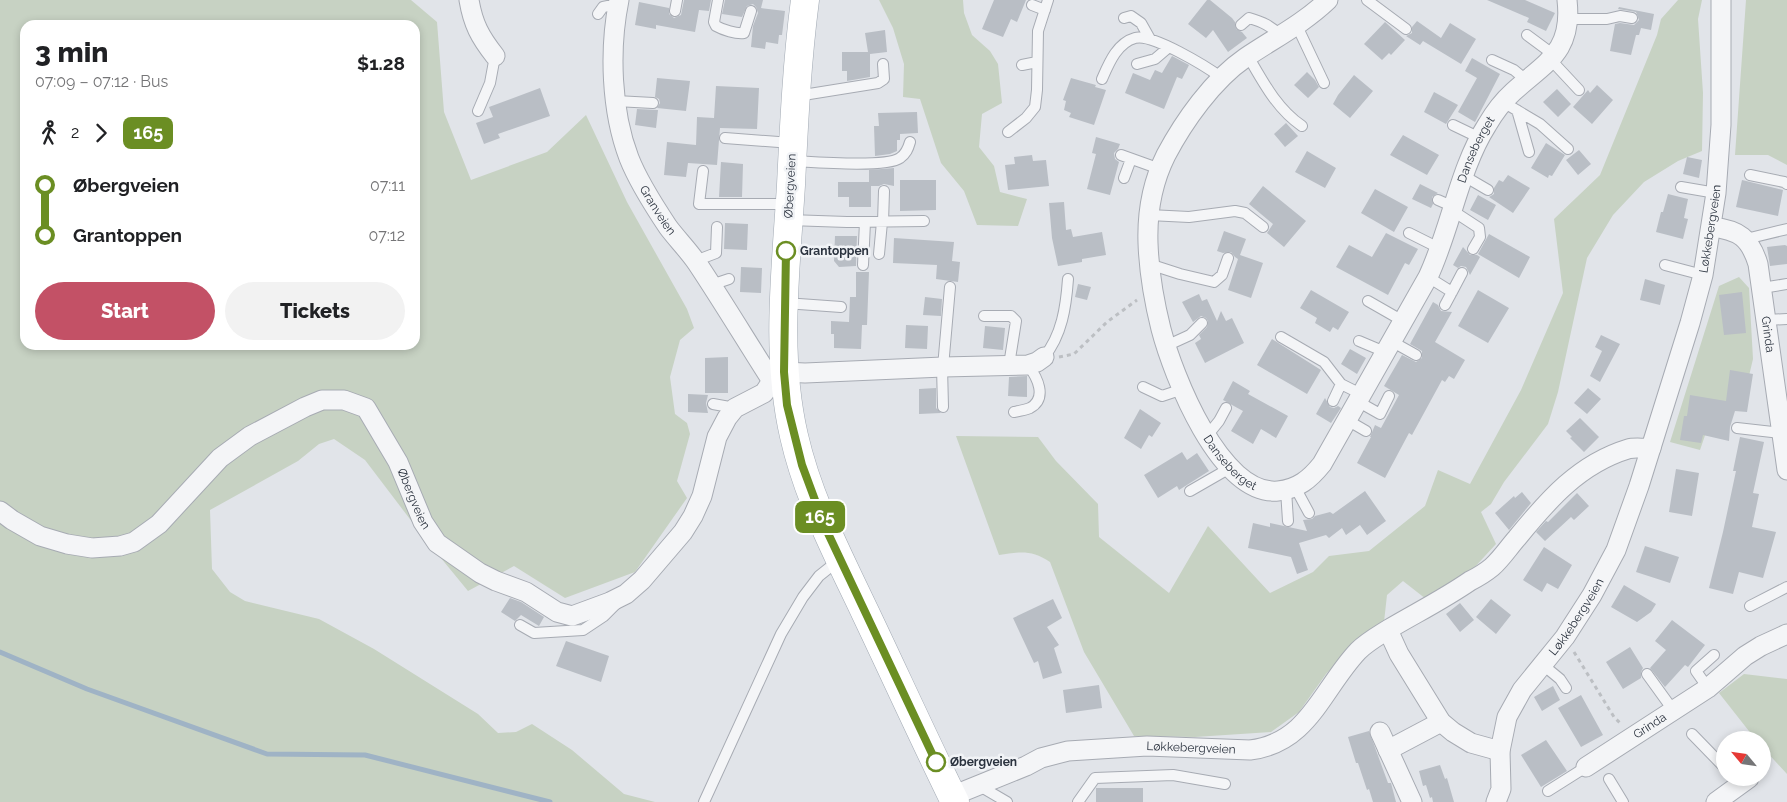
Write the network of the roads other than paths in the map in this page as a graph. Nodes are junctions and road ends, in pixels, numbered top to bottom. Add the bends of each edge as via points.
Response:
1 (469, 0) edge
2 (677, 0) edge
3 (718, 0) edge
4 (806, 0) edge
5 (1328, 0) edge
6 (1367, 0) edge
7 (1721, 0) edge
8 (622, 4) edge
9 (1032, 5) dead end
10 (1046, 5) edge
11 (1568, 9) edge
12 (675, 11) dead end
13 (751, 11) dead end
14 (598, 14) dead end
15 (1124, 18) dead end
16 (1632, 18) dead end
17 (1241, 25) dead end
18 (1406, 29) dead end
19 (1289, 31) junction
20 (1527, 35) dead end
21 (1150, 39) junction
22 (1169, 47) junction
23 (495, 56) joint
24 (1248, 56) junction
25 (1552, 58) junction
26 (1492, 60) dead end
27 (1037, 62) junction
28 (883, 64) dead end
29 (1137, 64) dead end
30 (1022, 65) dead end
31 (1222, 78) junction
32 (1102, 79) dead end
33 (1527, 81) junction
34 (1324, 82) dead end
35 (1579, 90) dead end
36 (796, 96) junction
37 (616, 101) junction
38 (653, 103) dead end
39 (1510, 106) junction
40 (478, 111) dead end
41 (1453, 125) dead end
42 (1302, 126) dead end
43 (1008, 132) dead end
44 (725, 138) dead end
45 (1480, 138) junction
46 (910, 142) dead end
47 (1568, 149) dead end
48 (792, 152) junction
49 (1529, 152) dead end
50 (1160, 169) junction
51 (703, 171) dead end
52 (1750, 175) dead end
53 (1464, 176) junction
54 (1124, 178) dead end
55 (1787, 184) edge
56 (1681, 187) dead end
57 (1488, 190) dead end
58 (884, 192) dead end
59 (1716, 192) junction
60 (1448, 206) junction
61 (789, 212) junction
62 (1149, 216) junction
63 (924, 221) dead end
64 (865, 222) junction
65 (883, 222) junction
66 (717, 227) dead end
67 (1712, 227) junction
68 (1786, 227) edge
69 (1264, 228) dead end
70 (1409, 233) dead end
71 (1746, 239) junction
72 (1441, 249) junction
73 (1473, 249) dead end
74 (879, 254) dead end
75 (1228, 258) dead end
76 (696, 261) junction
77 (1149, 264) junction
78 (862, 265) dead end
79 (1665, 265) dead end
80 (1462, 273) dead end
81 (1703, 275) junction
82 (1428, 277) junction
83 (729, 279) dead end
84 (1068, 279) dead end
85 (1787, 284) edge
86 (711, 285) junction
87 (950, 287) dead end
88 (1762, 288) junction
89 (1452, 292) junction
90 (1368, 301) dead end
91 (784, 303) junction
92 (1445, 305) dead end
93 (841, 307) dead end
94 (984, 316) dead end
95 (1787, 319) edge
96 (1767, 320) junction
97 (1403, 321) junction
98 (1202, 323) dead end
99 (1281, 337) dead end
100 (1359, 340) dead end
101 (1166, 346) junction
102 (1388, 347) junction
103 (1416, 355) dead end
104 (1036, 361) junction
105 (1009, 365) junction
106 (943, 367) junction
107 (780, 381) junction
108 (1341, 384) junction
109 (1143, 387) dead end
110 (1183, 389) junction
111 (1390, 396) dead end
112 (1359, 398) junction
113 (1333, 401) dead end
114 (713, 404) dead end
115 (943, 407) dead end
116 (735, 408) junction
117 (1226, 408) dead end
118 (1014, 412) dead end
119 (1346, 420) junction
120 (1737, 428) dead end
121 (1366, 431) dead end
122 (1206, 437) junction
123 (1784, 439) edge
124 (1651, 448) junction
125 (1230, 468) junction
126 (1787, 470) edge
127 (1291, 489) junction
128 (1190, 491) dead end
129 (0, 511) edge
130 (1309, 513) dead end
131 (1288, 521) dead end
132 (840, 560) junction
133 (1787, 587) edge
134 (626, 594) junction
135 (1750, 606) dead end
136 (520, 625) dead end
137 (1388, 630) junction
138 (1787, 634) edge
139 (1714, 655) dead end
140 (1543, 665) junction
141 (1647, 674) dead end
142 (1566, 688) dead end
143 (1708, 688) junction
144 (1674, 710) junction
145 (1441, 722) junction
146 (1380, 732) dead end
147 (1692, 734) dead end
148 (1388, 750) junction
149 (1500, 750) junction
150 (1716, 759) edge
151 (1586, 767) joint
152 (1609, 778) dead end
153 (977, 784) junction
154 (1225, 784) dead end
155 (1734, 786) edge
156 (1548, 791) dead end
157 (954, 799) edge
158 (704, 802) edge
159 (1007, 802) edge
160 (1078, 802) edge
161 (1412, 802) edge
162 (1496, 802) edge
163 (1623, 802) edge
164 (1716, 802) edge

1 - 23 street via 482,40
2 - 12 lane
3 - 13 lane via 714,22 720,29 744,33
4 - 36 main road, Øbergveien
5 - 19 street, Danseberget
6 - 18 lane
7 - 59 street, Løkkebergveien via 1721,125
8 - 14 lane via 603,7
8 - 37 street, Granveien via 615,25 613,71
9 - 10 lane
10 - 27 lane via 1038,31
11 - 16 lane via 1607,19
11 - 25 street, Danseberget via 1566,36
15 - 21 lane via 1131,16 1141,23
17 - 19 lane via 1249,18
19 - 24 street, Danseberget
19 - 34 lane
20 - 25 lane
21 - 22 lane
21 - 32 lane via 1136,37 1124,43 1110,60
22 - 29 lane via 1155,59
22 - 31 lane
23 - 40 lane via 490,83
24 - 31 street, Danseberget
24 - 42 lane via 1289,118
25 - 33 street, Danseberget
25 - 35 lane
26 - 33 lane via 1514,70
27 - 30 lane
27 - 43 lane via 1035,107
28 - 36 lane via 884,79 878,84
31 - 50 street, Danseberget via 1196,108
33 - 39 street, Danseberget
36 - 48 main road, Øbergveien
37 - 38 lane
37 - 76 street, Granveien via 619,126 629,158 668,227
39 - 45 street, Danseberget via 1487,124
39 - 47 lane via 1551,132
39 - 49 lane
41 - 45 lane
44 - 48 lane
45 - 53 street, Danseberget
46 - 48 lane via 908,151 895,161 860,164
48 - 61 main road, Øbergveien
50 - 54 lane via 1126,157
50 - 62 street, Danseberget
51 - 61 lane via 699,204
52 - 55 lane
53 - 57 lane
53 - 60 street, Danseberget
56 - 59 lane
58 - 65 lane
59 - 67 street, Løkkebergveien
60 - 72 street, Danseberget
60 - 73 lane via 1479,228 1480,237
61 - 64 lane
61 - 91 main road, Øbergveien
62 - 69 lane via 1189,217 1235,211 1245,213
62 - 77 street, Danseberget
63 - 65 lane
64 - 65 lane
64 - 78 lane
65 - 74 lane
66 - 76 lane via 716,253
67 - 71 street via 1724,228
67 - 81 street, Løkkebergveien
68 - 71 lane
70 - 72 lane
71 - 88 street, Grinda via 1753,248
72 - 82 street, Danseberget
75 - 77 lane via 1222,275 1214,282
76 - 86 street, Granveien
77 - 101 street, Danseberget
79 - 81 lane
80 - 89 lane
81 - 124 street, Løkkebergveien
82 - 89 lane
82 - 97 street, Danseberget
83 - 86 lane
84 - 104 lane via 1066,307 1053,346
85 - 88 lane
86 - 107 street, Granveien
87 - 106 lane
88 - 96 street, Grinda
89 - 92 lane
90 - 97 lane
91 - 93 lane
91 - 107 main road, Øbergveien
94 - 105 lane via 1011,316 1016,321
95 - 96 lane
96 - 123 street, Grinda
97 - 102 street, Danseberget
98 - 101 lane via 1190,335
99 - 108 lane via 1324,362
100 - 102 lane
101 - 110 street, Danseberget
102 - 103 lane
102 - 112 street, Danseberget
104 - 105 street
104 - 118 lane via 1040,392 1037,402
105 - 106 street
106 - 107 street via 805,373
106 - 115 lane
107 - 116 street, Øbergveien
107 - 132 main road, Øbergveien via 802,465
108 - 112 lane
108 - 113 lane
109 - 110 lane via 1162,396
110 - 122 street, Danseberget
111 - 112 lane via 1380,414
112 - 119 street, Danseberget
114 - 116 lane
116 - 134 street, Øbergveien via 717,437 694,516 642,580
117 - 122 lane
119 - 121 lane
119 - 127 street, Danseberget via 1322,464 1309,479
120 - 123 lane
122 - 125 street, Danseberget
123 - 126 street, Grinda
124 - 137 street, Løkkebergveien via 1630,449 1578,474 1560,489 1492,566
124 - 140 street, Løkkebergveien via 1616,550 1592,595
125 - 127 street, Danseberget via 1242,480 1262,490
125 - 128 lane
127 - 130 lane
127 - 131 lane
129 - 134 street, Øbergveien via 40,536 67,544 92,548 134,542 159,524 220,458 250,436 322,400 344,400 366,408 398,462 423,522 437,543 457,558 496,581 526,592 557,612 572,616
132 - 157 main road, Øbergveien
132 - 158 lane via 819,576 781,634
133 - 135 lane
134 - 136 lane via 604,616 583,630 534,633
137 - 145 street
137 - 153 street, Løkkebergveien via 1359,650 1299,728 1281,742 1266,748 1147,746 1068,750
138 - 143 street, Grinda via 1746,656
139 - 143 lane via 1696,671
140 - 142 lane
140 - 149 street, Løkkebergveien via 1514,704 1503,730
141 - 144 lane
143 - 144 street, Grinda
144 - 151 street, Grinda
145 - 148 street
145 - 149 street via 1471,742
146 - 148 street
147 - 150 lane
148 - 161 street
149 - 162 street, Løkkebergveien via 1501,789
151 - 156 lane
152 - 163 lane
153 - 157 street, Løkkebergveien
153 - 159 lane
154 - 160 lane via 1173,775 1095,778
155 - 164 street

